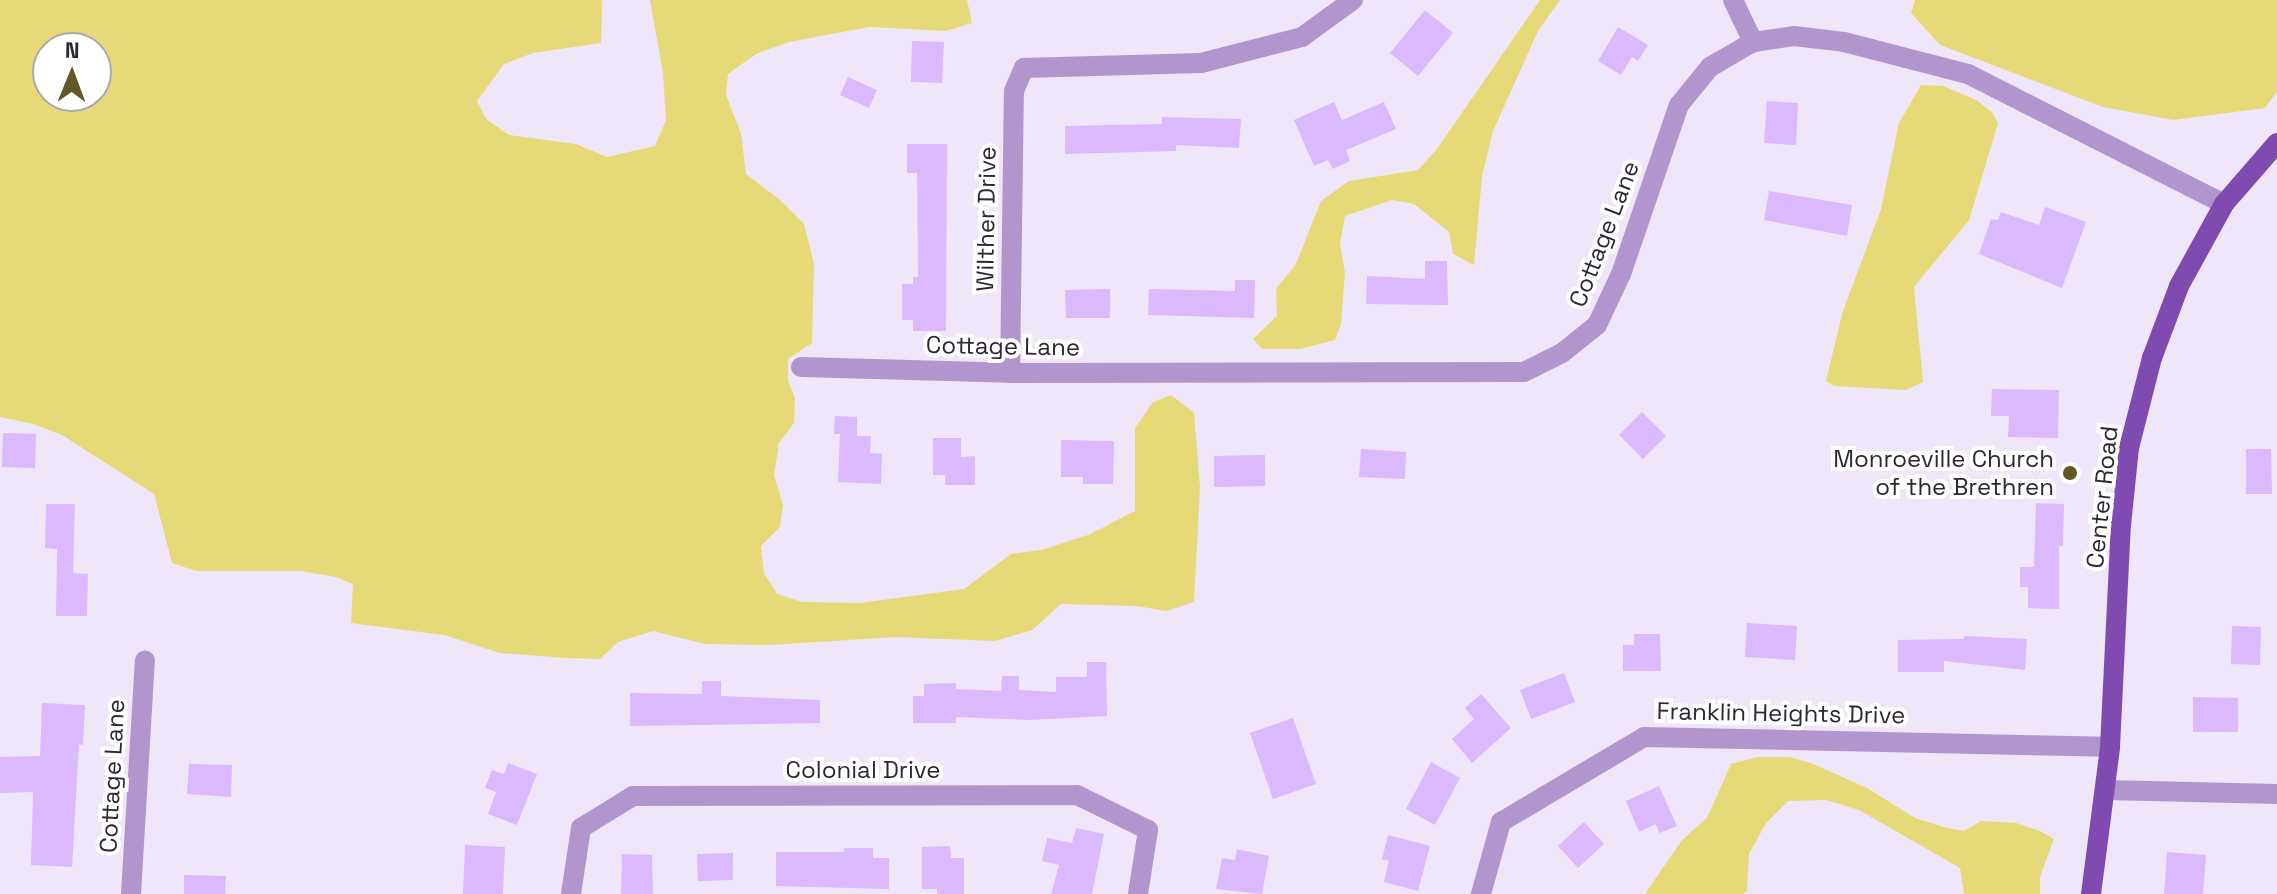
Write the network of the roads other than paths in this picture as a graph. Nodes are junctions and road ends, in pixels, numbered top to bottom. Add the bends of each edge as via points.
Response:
1 (1353, 0) edge
2 (1733, 0) edge
3 (1753, 42) junction
4 (2277, 143) edge
5 (2224, 204) junction
6 (801, 367) dead end
7 (1010, 373) junction
8 (145, 660) dead end
9 (2110, 747) junction
10 (2106, 790) junction
11 (2277, 794) edge
12 (131, 894) edge
13 (571, 894) edge
14 (1138, 894) edge
15 (1481, 894) edge
16 (2091, 894) edge

1 - 7 street, Wilther Drive via 1302,37 1201,63 1024,68 1014,91
2 - 3 street
3 - 5 street, Cottage Lane via 1794,36 1844,42 1968,74
3 - 7 street, Cottage Lane via 1710,67 1679,105 1621,274 1597,325 1562,353 1524,372
4 - 5 main road, Center Road
5 - 9 main road, Center Road via 2179,286 2152,358 2129,448
6 - 7 street, Cottage Lane
8 - 12 street, Cottage Lane
9 - 10 main road, Center Road
9 - 15 street, Franklin Heights Drive via 1644,737 1501,822
10 - 11 street
10 - 16 main road, Center Road
13 - 14 street, Colonial Drive via 581,828 633,796 1061,795 1077,795 1148,830

